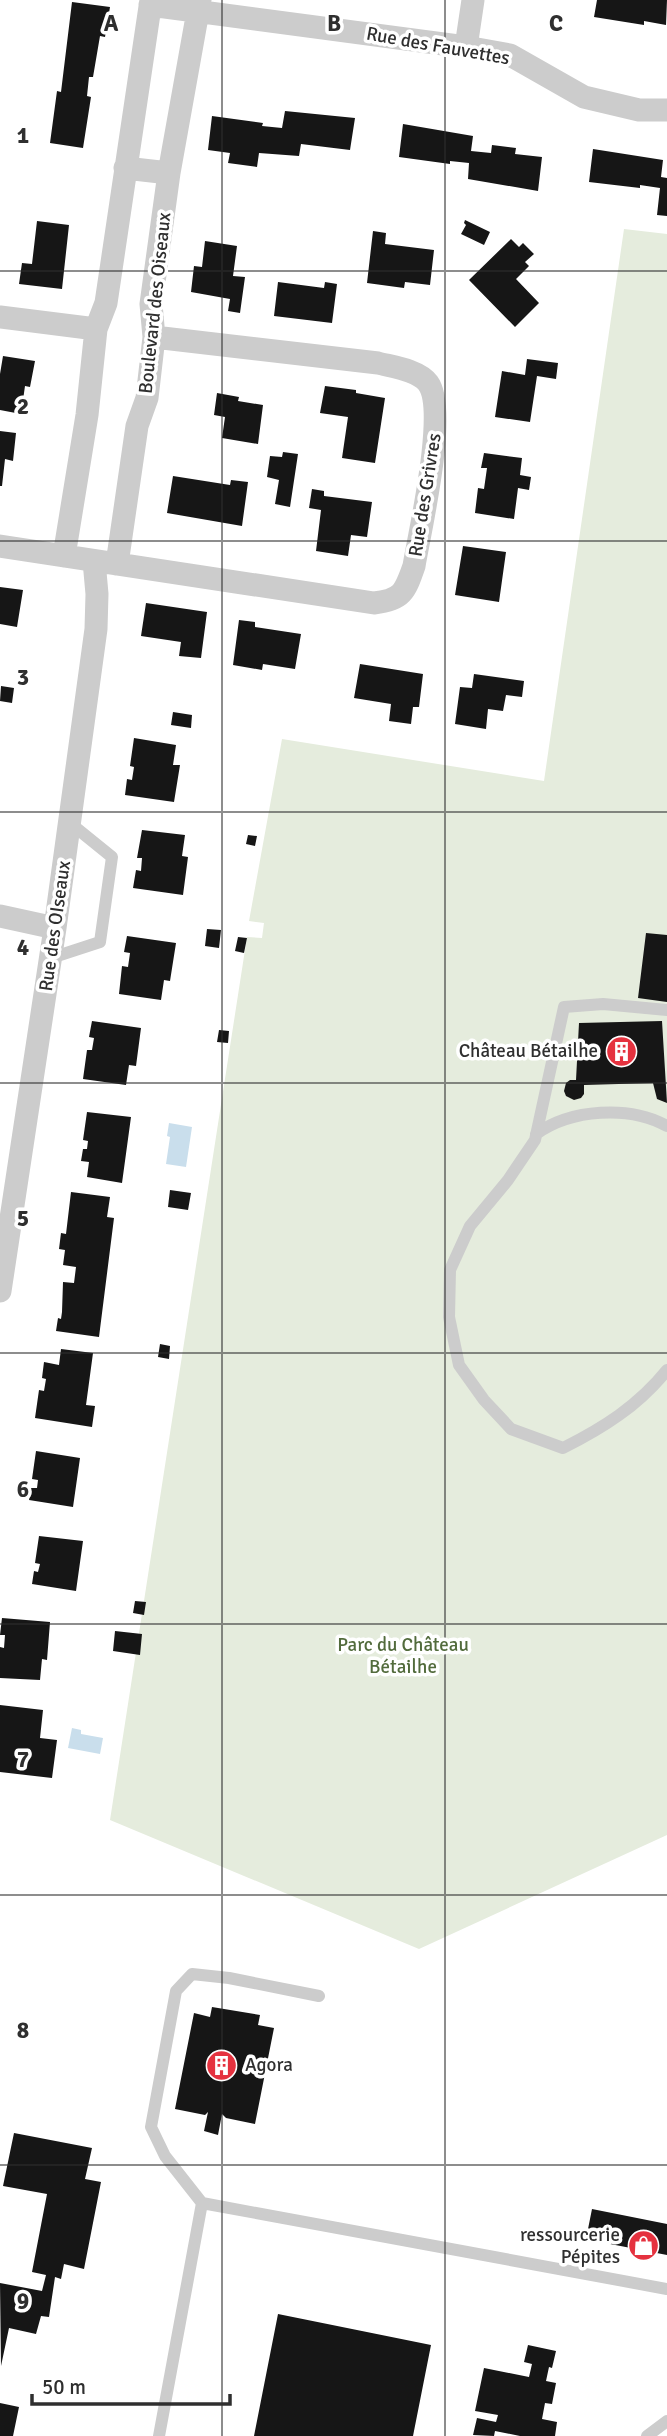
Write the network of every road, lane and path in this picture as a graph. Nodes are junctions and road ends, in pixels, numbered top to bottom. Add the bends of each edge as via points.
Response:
1 (473, 0) edge
2 (150, 3) edge
3 (199, 6) edge
4 (466, 47) junction
5 (667, 110) edge
6 (125, 168) junction
7 (169, 173) junction
8 (0, 317) edge
9 (96, 329) junction
10 (154, 337) junction
11 (0, 546) edge
12 (64, 556) junction
13 (94, 561) junction
14 (117, 564) junction
15 (70, 823) junction
16 (0, 916) edge
17 (55, 928) junction
18 (51, 958) junction
19 (667, 1010) edge
20 (667, 1126) edge
21 (536, 1134) junction
22 (10, 1160) edge
23 (0, 1290) edge
24 (667, 1370) edge
25 (318, 1996) dead end
26 (202, 2203) junction
27 (667, 2289) edge
28 (667, 2421) edge
29 (159, 2436) edge
30 (646, 2436) edge

1 - 4 street
2 - 3 street, Rue des Fauvettes
2 - 6 street
3 - 4 street, Rue des Fauvettes
3 - 7 street, Boulevard des Oiseaux
4 - 5 street, Rue des Fauvettes via 510,55 584,97 639,110
6 - 7 street
6 - 9 street via 106,303
7 - 10 street, Boulevard des Oiseaux via 151,304
8 - 9 street
9 - 12 street
10 - 14 street, Boulevard des Oiseaux
10 - 14 street, Rue des Grivres via 378,363 407,370 427,382 436,405 435,433 418,539 407,586 394,601 374,603
11 - 12 street, Rue des Grivres
12 - 13 street, Rue des Grivres
13 - 14 street, Rue des Grivres
13 - 15 street, Rue des OIseaux via 96,629
15 - 17 street, Rue des OIseaux
15 - 18 lane via 112,857 102,930 100,942
16 - 17 street
17 - 18 street, Rue des OIseaux
18 - 22 street, Rue des OIseaux
19 - 21 lane via 603,1004 564,1007
20 - 21 lane via 653,1118 602,1112 552,1123
21 - 24 lane via 508,1180 470,1226 450,1270 449,1317 459,1365 511,1429 563,1448 602,1429 653,1388
22 - 23 street, Rue des OIseaux
25 - 26 lane via 192,1974 176,1991 151,2127 165,2156
26 - 27 lane
26 - 29 lane
28 - 30 lane

